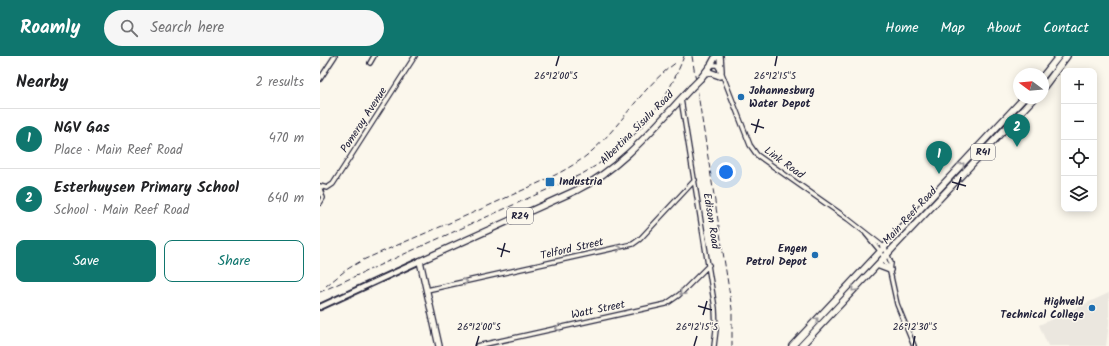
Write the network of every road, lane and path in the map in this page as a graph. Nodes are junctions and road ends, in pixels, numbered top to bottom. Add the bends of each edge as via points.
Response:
1 (335, 56) edge
2 (374, 56) edge
3 (415, 56) edge
4 (716, 56) edge
5 (720, 56) edge
6 (1059, 56) edge
7 (1067, 56) edge
8 (370, 63) dead end
9 (711, 65) junction
10 (1049, 68) edge
11 (721, 74) junction
12 (703, 75) junction
13 (320, 79) edge
14 (1049, 80) edge
15 (681, 99) junction
16 (1018, 104) edge
17 (1028, 104) edge
18 (988, 137) junction
19 (993, 142) junction
20 (977, 149) junction
21 (982, 154) junction
22 (695, 180) junction
23 (321, 187) edge
24 (320, 203) edge
25 (885, 253) junction
26 (420, 261) junction
27 (709, 265) junction
28 (877, 265) junction
29 (890, 271) junction
30 (427, 290) junction
31 (320, 307) edge
32 (439, 346) edge
33 (477, 346) edge
34 (714, 346) edge
35 (792, 346) edge
36 (800, 346) edge
37 (914, 346) edge

1 - 13 street
2 - 8 street
3 - 23 street, Pomeroy Avenue via 336,179 330,187
4 - 9 main road, Albertina Sisulu Road / R24
5 - 11 main road
6 - 10 main road
7 - 14 main road
9 - 11 street via 712,69
9 - 12 main road, Albertina Sisulu Road / R24
11 - 12 main road via 709,72
11 - 25 street, Link Road via 757,155 866,234
12 - 15 main road, Albertina Sisulu Road / R24, bridge
15 - 22 street, Edison Road
15 - 26 main road, Albertina Sisulu Road / R24 via 625,157 592,182
16 - 18 main road, Main Reef Road / R41
17 - 19 main road, Main Reef Road / R41
18 - 19 main road
18 - 20 main road, Main Reef Road / R41
19 - 21 main road, Main Reef Road / R41
20 - 21 main road
25 -> 20 main road, Main Reef Road / R41
21 - 25 main road, Main Reef Road / R41
22 - 27 street, Edison Road
30 -> 22 street, Telford Street via 633,244
23 - 24 street
25 - 28 main road, Main Reef Road / R41
25 - 29 street, Link Road
35 -> 25 main road, Main Reef Road / R41
26 - 30 main road
26 - 31 street
27 -> 33 street, Watt Street via 675,299 666,304
27 - 34 street, Edison Road via 716,320
28 - 29 main road
28 -> 36 main road, Main Reef Road / R41
29 - 37 street, Link Road via 898,304
30 - 32 main road

